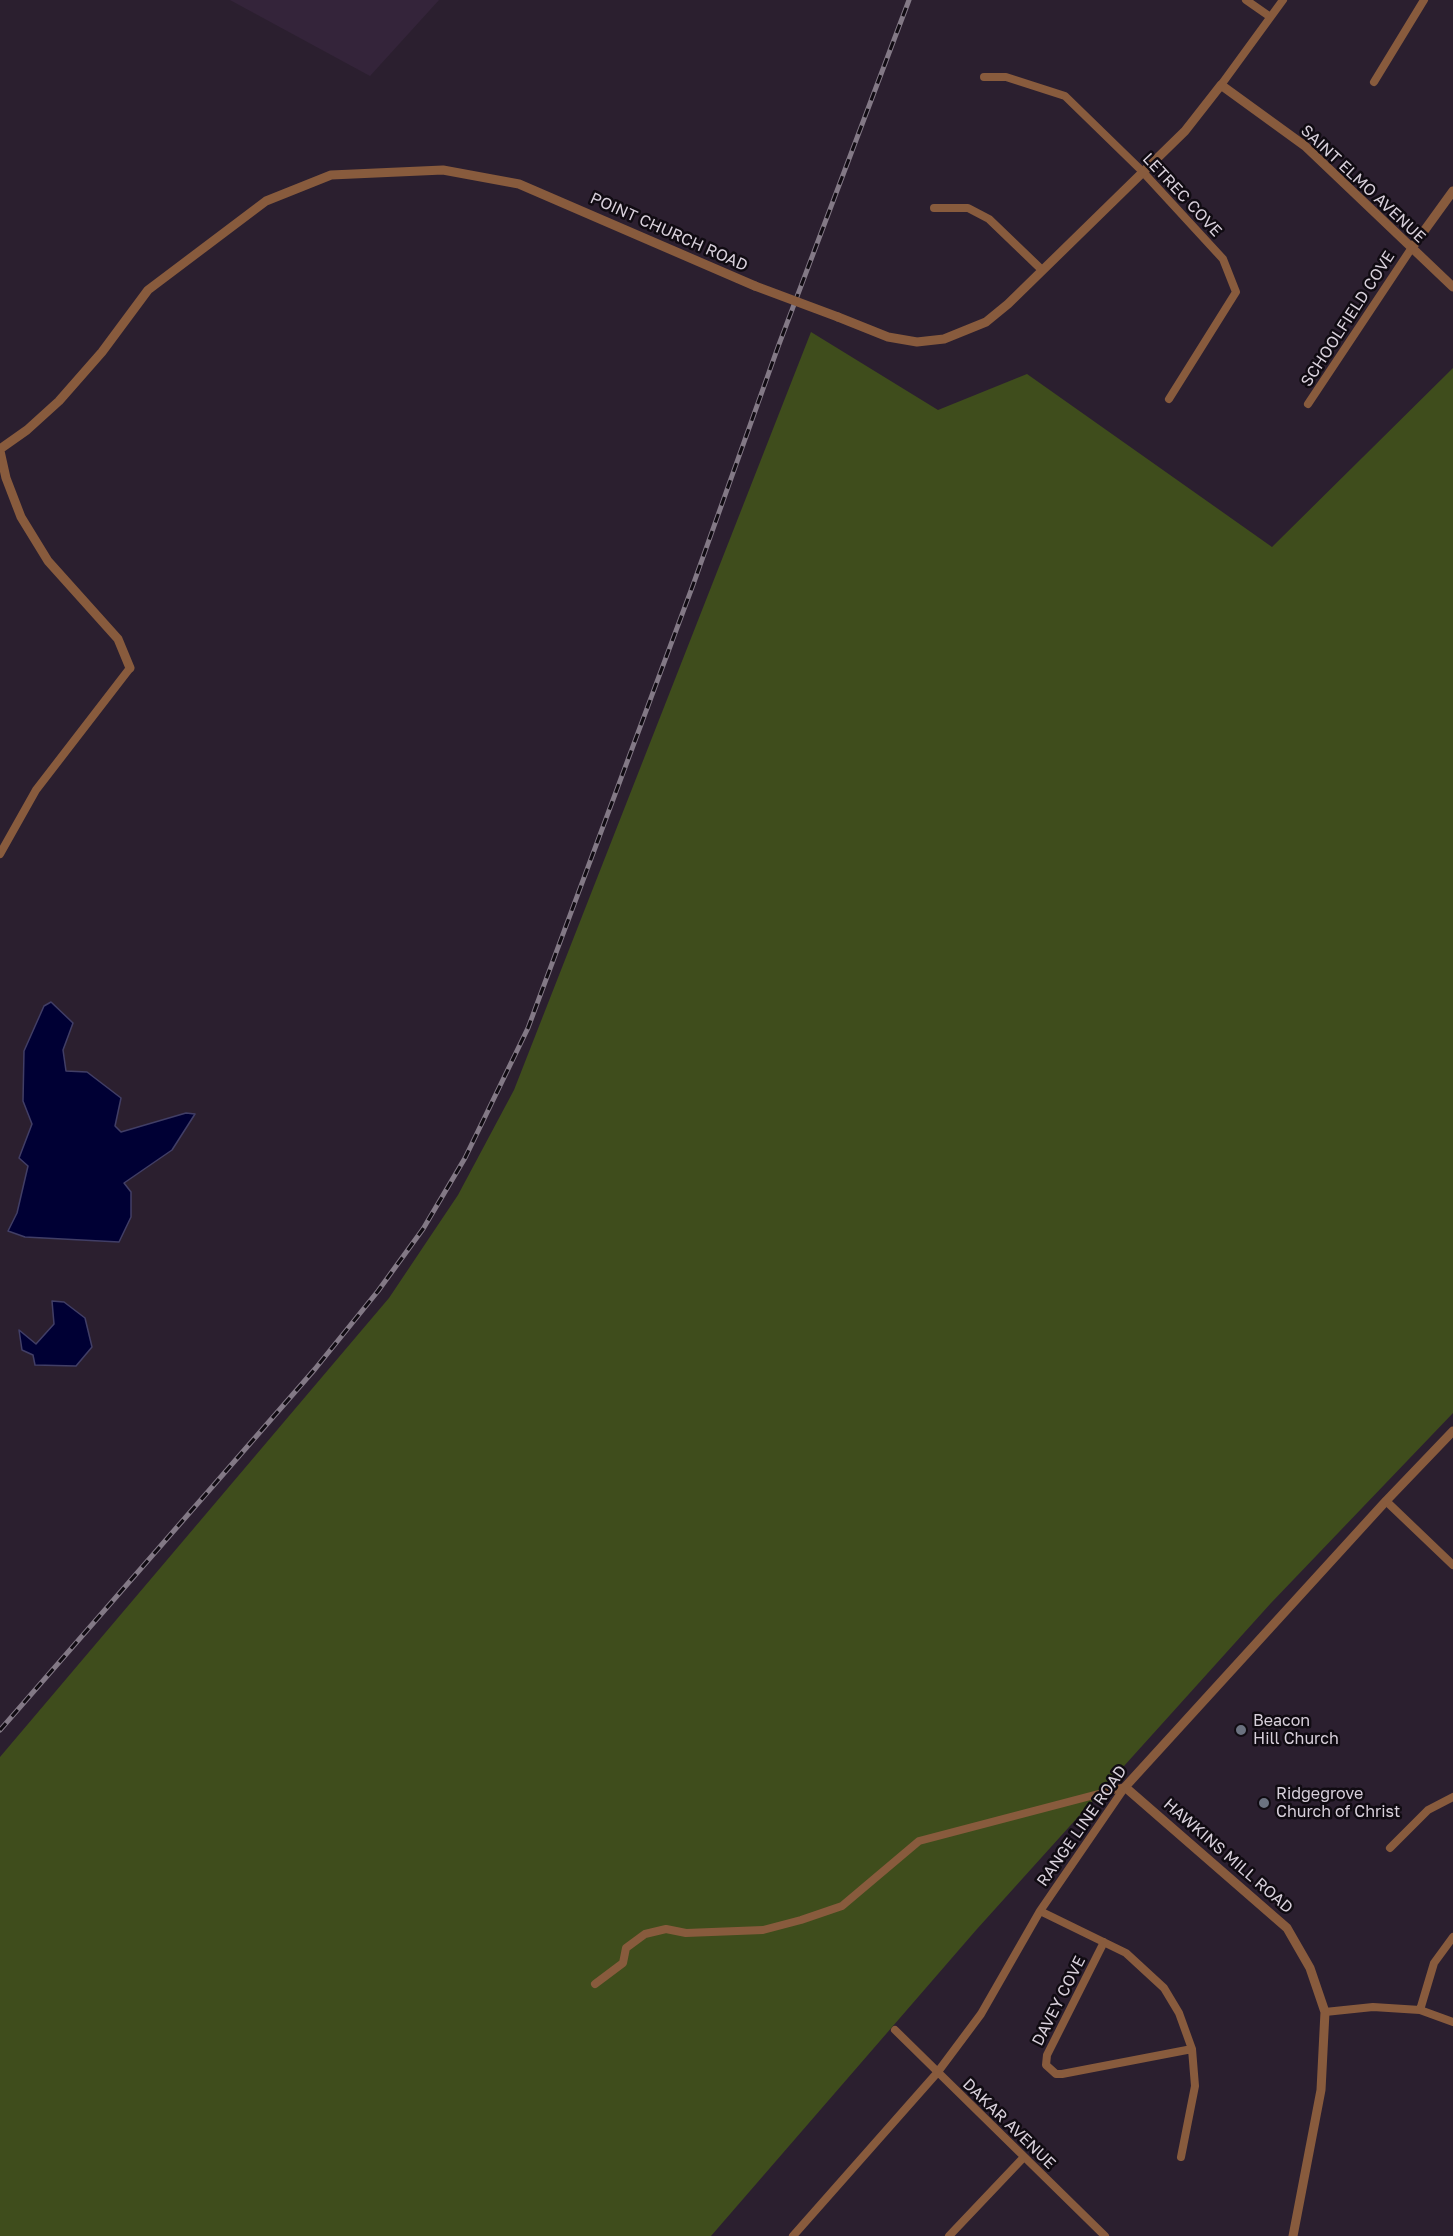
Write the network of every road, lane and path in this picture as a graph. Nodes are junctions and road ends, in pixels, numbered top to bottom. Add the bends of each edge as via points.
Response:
1 (1246, 0) edge
2 (1282, 0) edge
3 (1424, 0) edge
4 (1269, 16) junction
5 (984, 77) dead end
6 (1374, 82) dead end
7 (1221, 85) junction
8 (1142, 171) junction
9 (1453, 191) edge
10 (934, 208) dead end
11 (1411, 249) junction
12 (1042, 270) junction
13 (1453, 287) edge
14 (1169, 399) dead end
15 (1308, 404) dead end
16 (0, 450) edge
17 (130, 668) joint
18 (0, 854) edge
19 (1453, 1431) edge
20 (1386, 1501) junction
21 (1453, 1565) edge
22 (1125, 1787) junction
23 (1453, 1797) edge
24 (1390, 1848) dead end
25 (1040, 1911) junction
26 (1453, 1937) edge
27 (1104, 1942) junction
28 (595, 1984) dead end
29 (1420, 2010) junction
30 (1325, 2012) junction
31 (1453, 2022) edge
32 (896, 2030) dead end
33 (1192, 2049) junction
34 (937, 2073) junction
35 (1024, 2157) junction
36 (1181, 2157) dead end
37 (793, 2236) edge
38 (949, 2236) edge
39 (1105, 2236) edge
40 (1293, 2236) edge

1 - 4 street
2 - 4 street, POINT CHURCH ROAD
3 - 6 street
4 - 7 street, POINT CHURCH ROAD
5 - 8 street, LETREC COVE via 1006,77 1065,96
7 - 8 street, POINT CHURCH ROAD via 1185,131
7 - 11 street, SAINT ELMO AVENUE via 1305,146
8 - 12 street, POINT CHURCH ROAD
8 - 14 street, LETREC COVE via 1224,259 1236,292
9 - 11 street
10 - 12 street via 968,208 989,219
11 - 13 street, SAINT ELMO AVENUE
11 - 15 street, SCHOOLFIELD COVE
12 - 16 street, POINT CHURCH ROAD, bridge via 986,322 944,339 916,342 888,337 755,286 519,184 443,170 331,175 266,201 148,290 102,352 58,400
16 - 17 street via 21,517 48,561 118,639
17 - 18 street via 36,790
19 - 20 street, RANGE LINE ROAD
20 - 21 street
20 - 22 street, RANGE LINE ROAD
22 - 25 street, RANGE LINE ROAD
22 - 28 street via 919,1841 842,1906 801,1920 763,1930 686,1933 666,1929 645,1934 626,1948 623,1963
22 - 30 street, HAWKINS MILL ROAD via 1287,1928 1310,1968
23 - 24 street via 1428,1810
25 - 27 street
25 - 34 street, RANGE LINE ROAD via 981,2014
26 - 29 street via 1434,1963
27 - 33 street via 1126,1953 1164,1988 1179,2013
27 - 33 street, DAVEY COVE via 1047,2055 1046,2065 1062,2074
29 - 30 street via 1373,2007
29 - 31 street
30 - 40 street, HAWKINS MILL ROAD via 1321,2090
32 - 34 street, DAKAR AVENUE
33 - 36 street via 1195,2086
34 - 35 street, DAKAR AVENUE
34 - 37 street, RANGE LINE ROAD
35 - 38 street
35 - 39 street, DAKAR AVENUE

